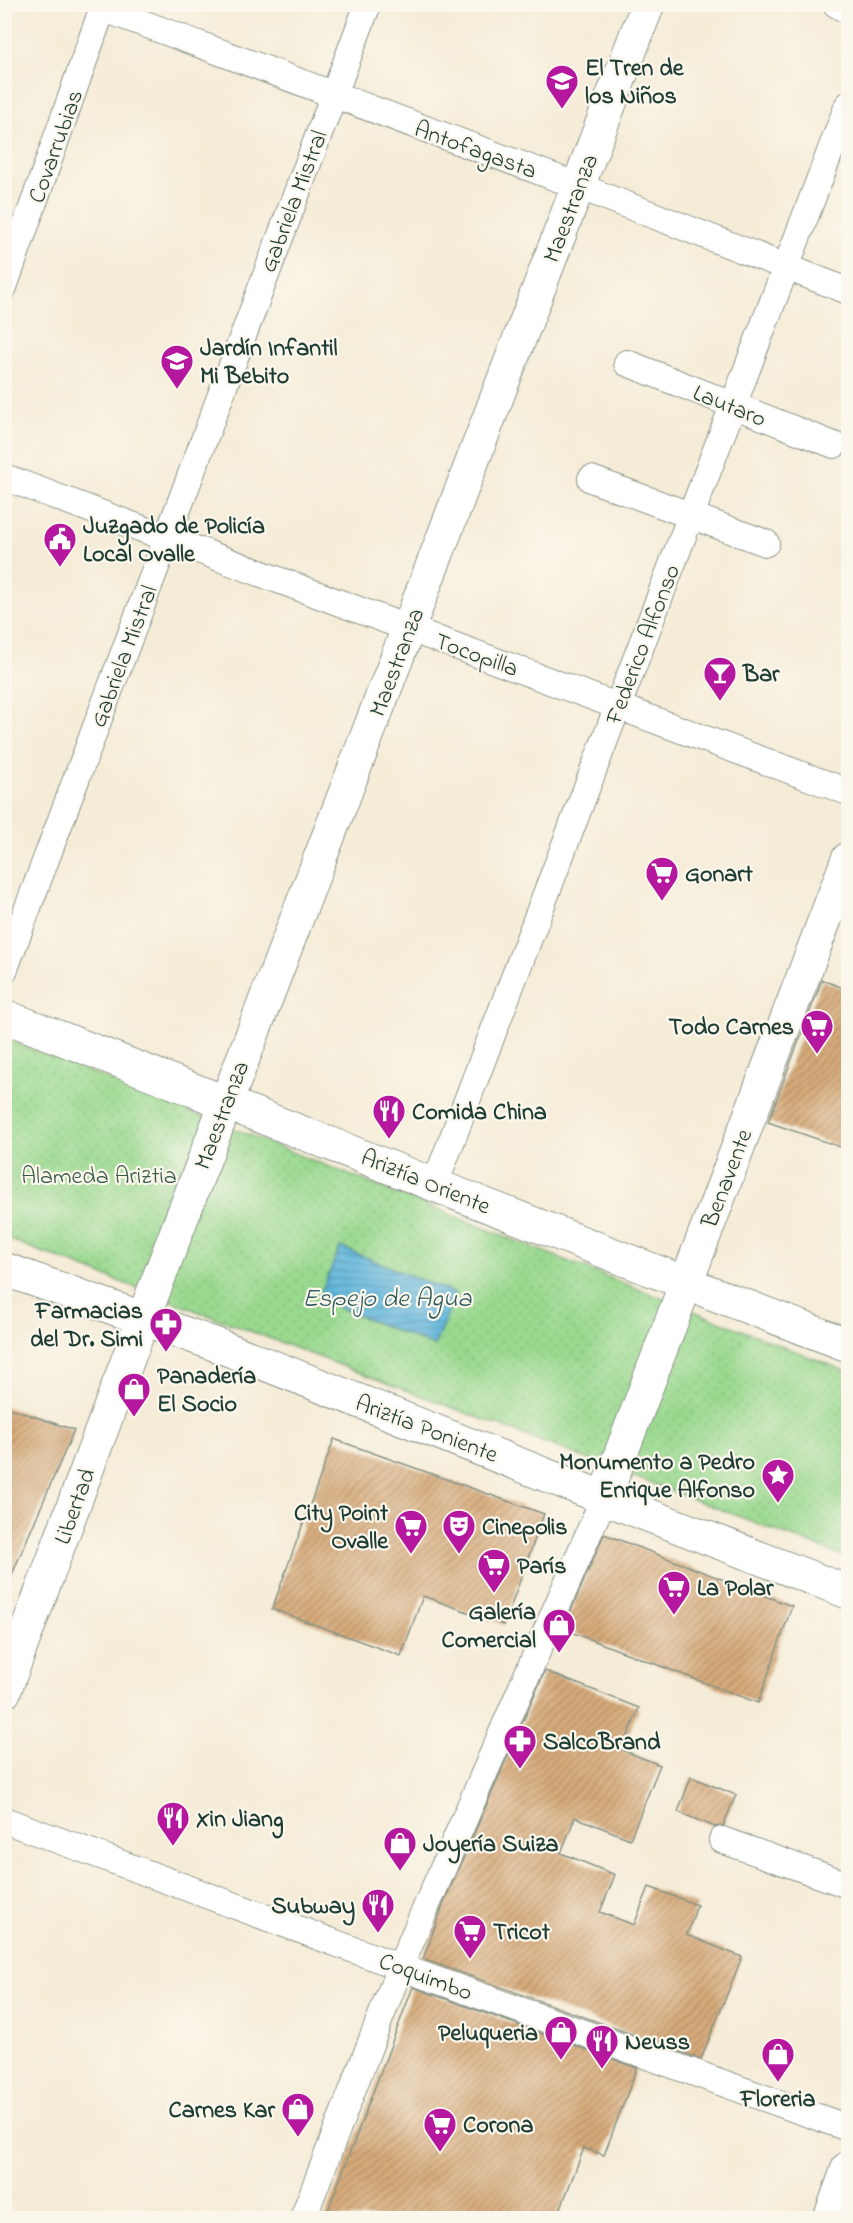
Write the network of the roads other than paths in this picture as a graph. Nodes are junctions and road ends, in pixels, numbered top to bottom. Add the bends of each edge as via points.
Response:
1 (369, 4) edge
2 (648, 4) edge
3 (836, 4) edge
4 (103, 6) edge
5 (849, 10) edge
6 (333, 96) junction
7 (849, 105) edge
8 (578, 186) junction
9 (786, 267) junction
10 (4, 287) edge
11 (849, 291) edge
12 (627, 363) dead end
13 (733, 406) junction
14 (834, 445) dead end
15 (4, 477) edge
16 (591, 479) dead end
17 (691, 516) junction
18 (166, 540) junction
19 (766, 543) dead end
20 (408, 629) junction
21 (619, 705) junction
22 (849, 792) edge
23 (849, 858) edge
24 (4, 971) edge
25 (4, 1016) edge
26 (226, 1102) junction
27 (435, 1184) junction
28 (4, 1269) edge
29 (686, 1284) junction
30 (143, 1319) junction
31 (849, 1345) edge
32 (604, 1498) junction
33 (849, 1592) edge
34 (4, 1692) edge
35 (4, 1820) edge
36 (722, 1840) dead end
37 (849, 1885) edge
38 (400, 1967) junction
39 (849, 2128) edge
40 (849, 2168) edge
41 (303, 2218) edge
42 (830, 2218) edge

1 - 6 street, Gabriela Mistral
2 - 8 main road, Maestranza
3 - 5 street
4 - 6 street, Antofagasta
4 - 10 street, Covarrubias
6 - 8 street, Antofagasta
6 - 18 street, Gabriela Mistral
7 - 9 street, Federico Alfonso
8 - 9 street, Antofagasta
8 - 20 main road, Maestranza
9 - 11 street, Antofagasta
9 - 13 street, Federico Alfonso
12 - 13 street, Lautaro
13 - 14 street, Lautaro
13 - 17 street, Federico Alfonso
15 - 18 street, Tocopilla
16 - 17 street
17 - 19 street
17 - 21 street, Federico Alfonso
18 - 20 street, Tocopilla
18 - 24 street, Gabriela Mistral
20 - 21 street, Tocopilla
20 - 26 main road, Maestranza
21 - 22 street, Tocopilla
21 - 27 street, Federico Alfonso
23 - 29 main road, Benavente
25 - 26 main road, Ariztía Oriente
26 - 27 main road, Ariztía Oriente
26 - 30 main road, Maestranza
27 - 29 main road, Ariztía Oriente
28 - 30 main road, Ariztía Poniente
29 - 31 main road, Ariztía Oriente
29 - 32 main road, Benavente
30 - 32 main road, Ariztía Poniente
30 - 34 main road, Libertad
32 - 33 main road, Ariztía Poniente
32 - 38 street
35 - 38 street, Coquimbo
36 - 37 street
38 - 39 street, Coquimbo
38 - 41 street
40 - 42 main road

